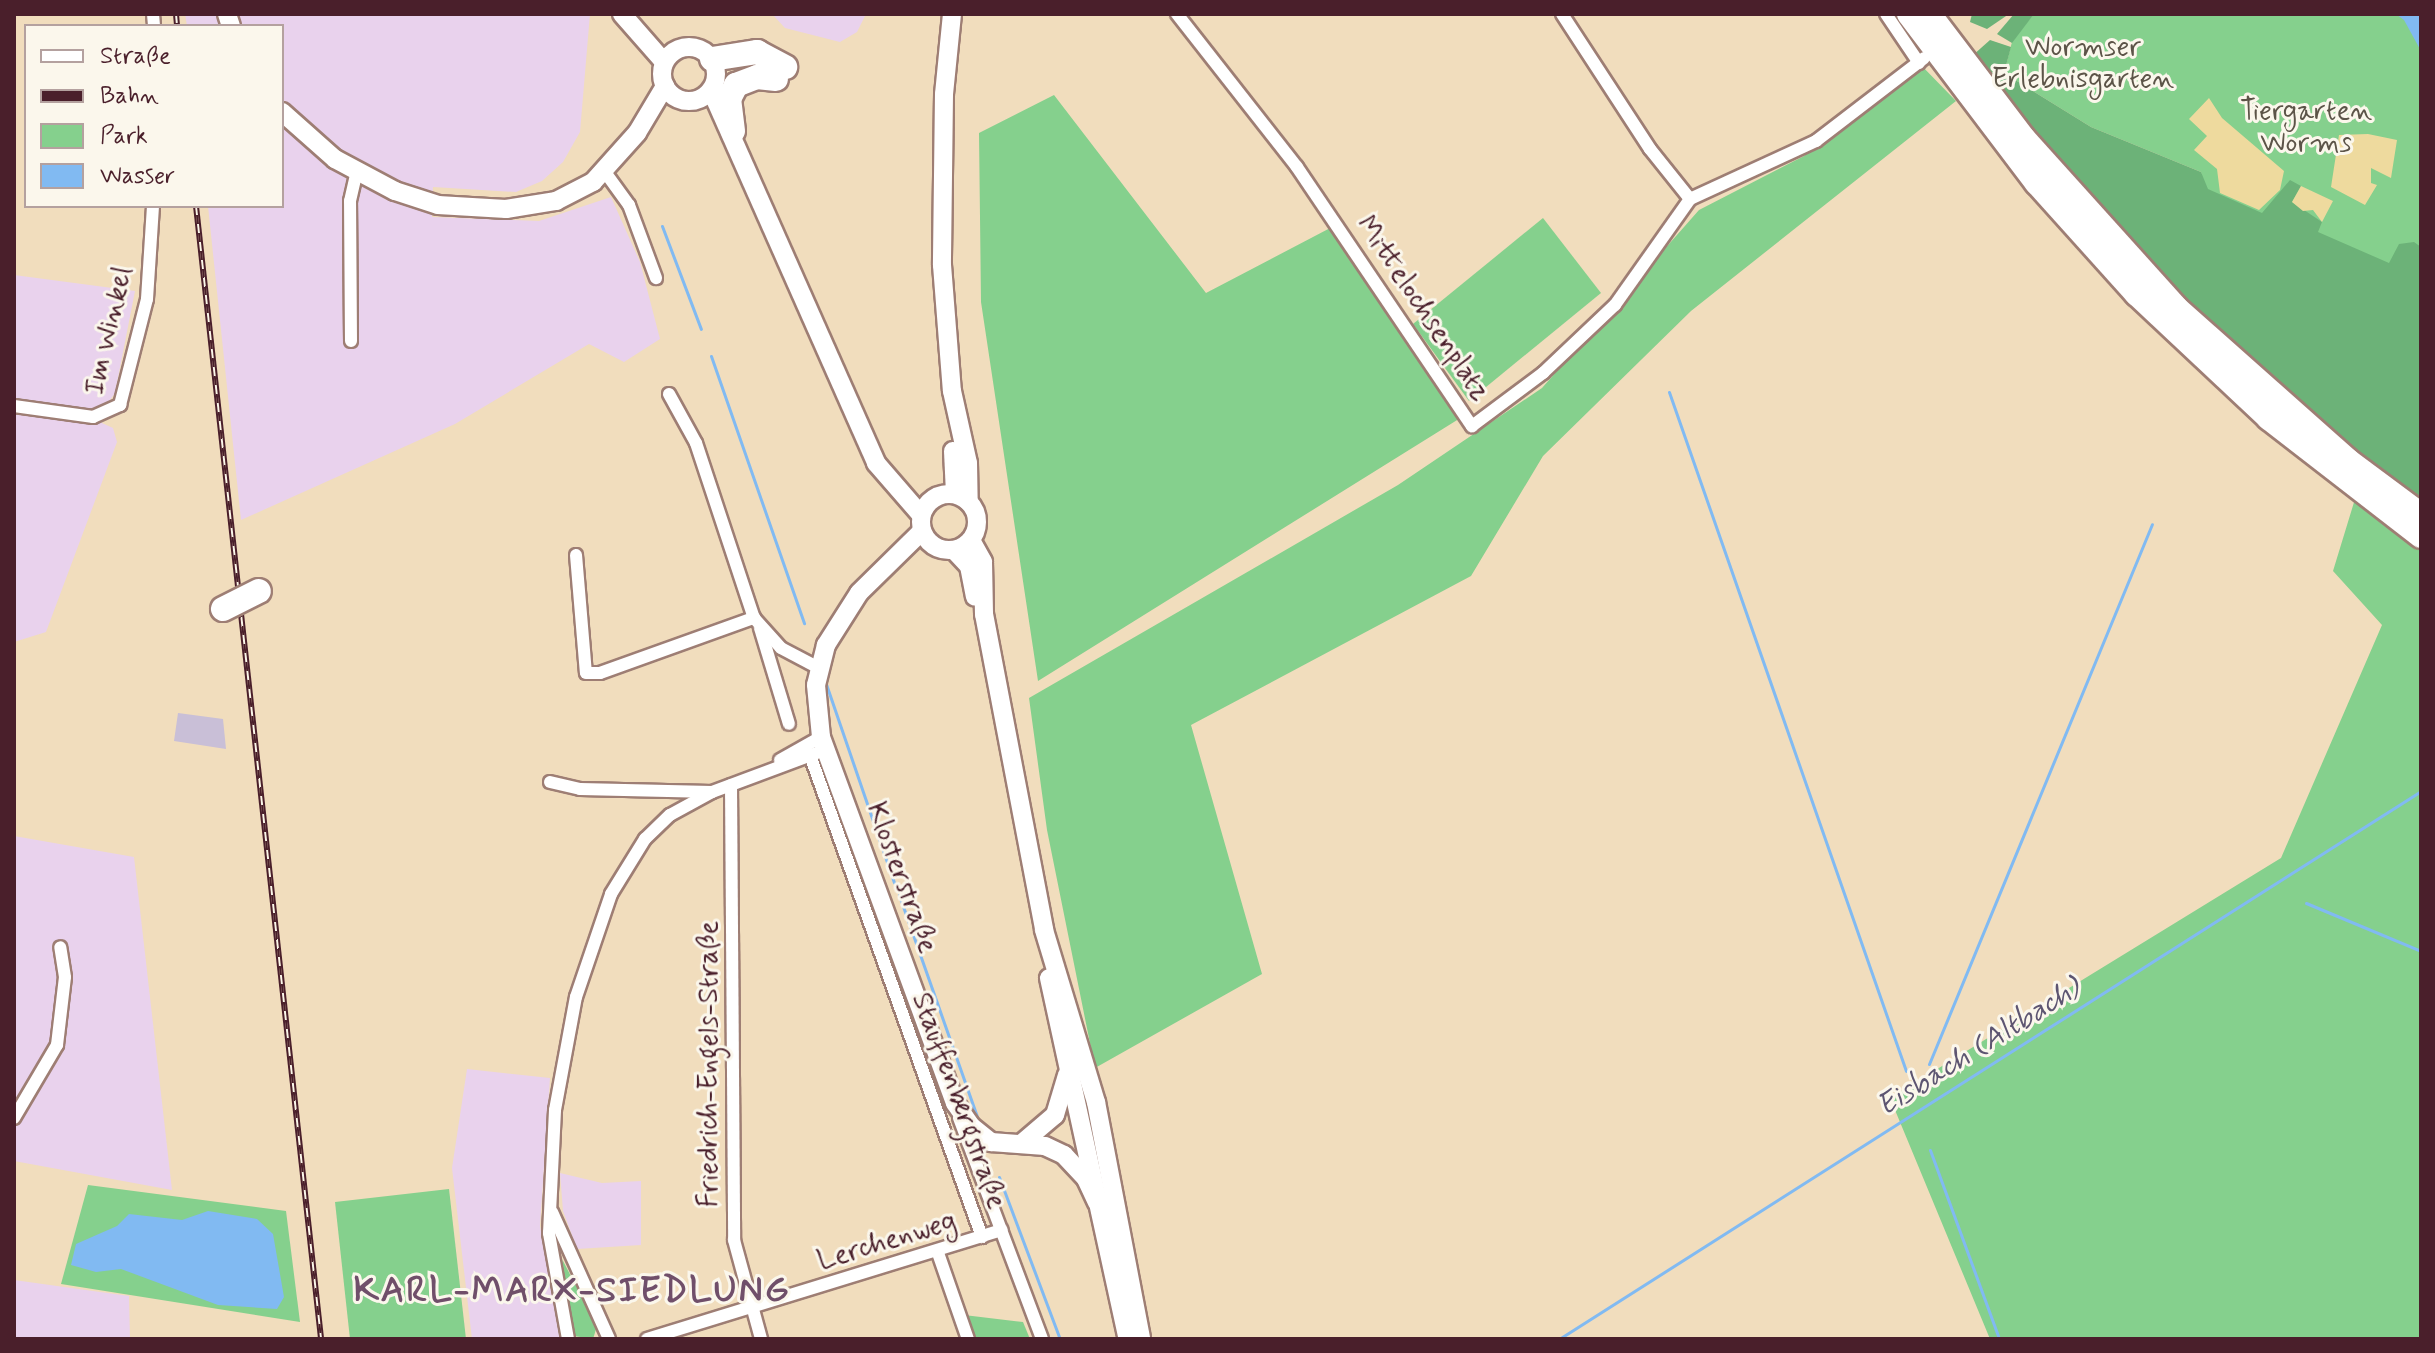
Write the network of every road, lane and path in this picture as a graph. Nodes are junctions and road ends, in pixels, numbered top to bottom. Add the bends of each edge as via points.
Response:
1 (622, 14) edge
2 (639, 14) edge
3 (944, 14) edge
4 (952, 14) edge
5 (1177, 14) edge
6 (1562, 14) edge
7 (1886, 14) edge
8 (1909, 14) edge
9 (1929, 14) edge
10 (678, 48) junction
11 (664, 62) junction
12 (703, 85) junction
13 (665, 86) junction
14 (284, 114) edge
15 (733, 131) junction
16 (637, 133) junction
17 (605, 172) junction
18 (748, 172) junction
19 (356, 174) junction
20 (1690, 199) junction
21 (153, 208) edge
22 (656, 278) dead end
23 (351, 341) dead end
24 (669, 394) dead end
25 (14, 406) edge
26 (962, 498) junction
27 (2421, 515) edge
28 (927, 523) junction
29 (2421, 536) edge
30 (971, 540) junction
31 (954, 550) junction
32 (576, 555) dead end
33 (258, 583) dead end
34 (222, 600) dead end
35 (757, 623) junction
36 (819, 668) junction
37 (789, 724) dead end
38 (818, 747) junction
39 (768, 769) junction
40 (550, 782) dead end
41 (731, 785) junction
42 (664, 789) junction
43 (712, 792) junction
44 (670, 815) junction
45 (1022, 829) junction
46 (60, 947) dead end
47 (1069, 1065) junction
48 (955, 1103) junction
49 (14, 1118) edge
50 (991, 1142) junction
51 (1019, 1144) junction
52 (980, 1171) junction
53 (1097, 1203) junction
54 (550, 1205) junction
55 (1002, 1230) junction
56 (982, 1237) junction
57 (938, 1253) junction
58 (751, 1307) junction
59 (568, 1339) edge
60 (609, 1339) edge
61 (647, 1339) edge
62 (761, 1339) edge
63 (968, 1339) edge
64 (1042, 1339) edge
65 (1128, 1339) edge
66 (1141, 1339) edge

1 - 11 main road
2 - 10 main road
3 - 26 main road via 931,202 938,338
4 - 26 main road via 944,94 942,265 952,391 968,463
5 - 20 street, Mittelochsenplatz via 1297,167 1472,426 1543,373 1615,305
6 - 20 street via 1650,149
7 - 20 street via 1921,61 1816,141
8 - 29 highway via 2037,183 2137,294 2269,418
9 - 27 highway via 2032,148 2176,308 2347,460
10 - 11 main road
10 - 12 main road via 697,47
11 - 13 main road
12 - 13 main road
12 - 15 main road
12 - 15 highway via 746,64 781,73 736,85 729,99
12 - 16 main road
12 - 18 main road via 716,122
13 - 16 main road
14 - 19 main road
15 - 18 main road
16 - 17 main road
17 - 19 main road via 556,201 506,209 438,205
17 - 22 street via 629,205
18 - 28 main road via 868,444
19 - 23 street via 350,201
21 - 25 street, Im Winkel via 147,299 120,405 93,417
24 - 35 street via 696,443
26 - 28 main road, Klosterstraße
26 - 30 main road via 978,522
28 - 31 main road
28 - 36 main road, Klosterstraße via 837,623
30 - 31 main road
30 - 45 main road via 983,562 984,614
31 - 45 main road via 973,574
32 - 35 street via 586,673
33 - 34 highway, bridge
35 - 36 street via 781,648
35 - 37 street
36 - 38 main road, Klosterstraße
38 - 39 street
38 - 39 street
38 - 48 main road, Klosterstraße
38 - 56 street, Stauffenbergstraße
39 - 41 street
40 - 42 street via 586,789
41 - 43 street
41 - 58 street, Friedrich-Engels-Straße via 734,1240
42 - 43 street
42 - 44 street
43 - 44 street
44 - 54 street via 645,839 611,894 576,997 555,1110
45 - 47 main road
45 - 66 main road via 1044,930 1096,1102
46 - 49 street via 65,977 57,1045
47 - 51 main road via 1055,1115 1038,1135
47 - 53 main road
48 - 50 main road, Klosterstraße
48 - 52 street, Klosterstraße
50 - 51 main road
50 - 52 street
51 - 53 main road via 1045,1146 1068,1158
52 - 55 street, Klosterstraße
53 - 65 main road
54 - 59 street via 553,1270
54 - 60 street
55 - 56 street, Lerchenweg
55 - 64 street, Klosterstraße
56 - 57 street, Lerchenweg
57 - 58 street, Lerchenweg
57 - 63 street
58 - 61 street, Lerchenweg
58 - 62 street, Friedrich-Engels-Straße

